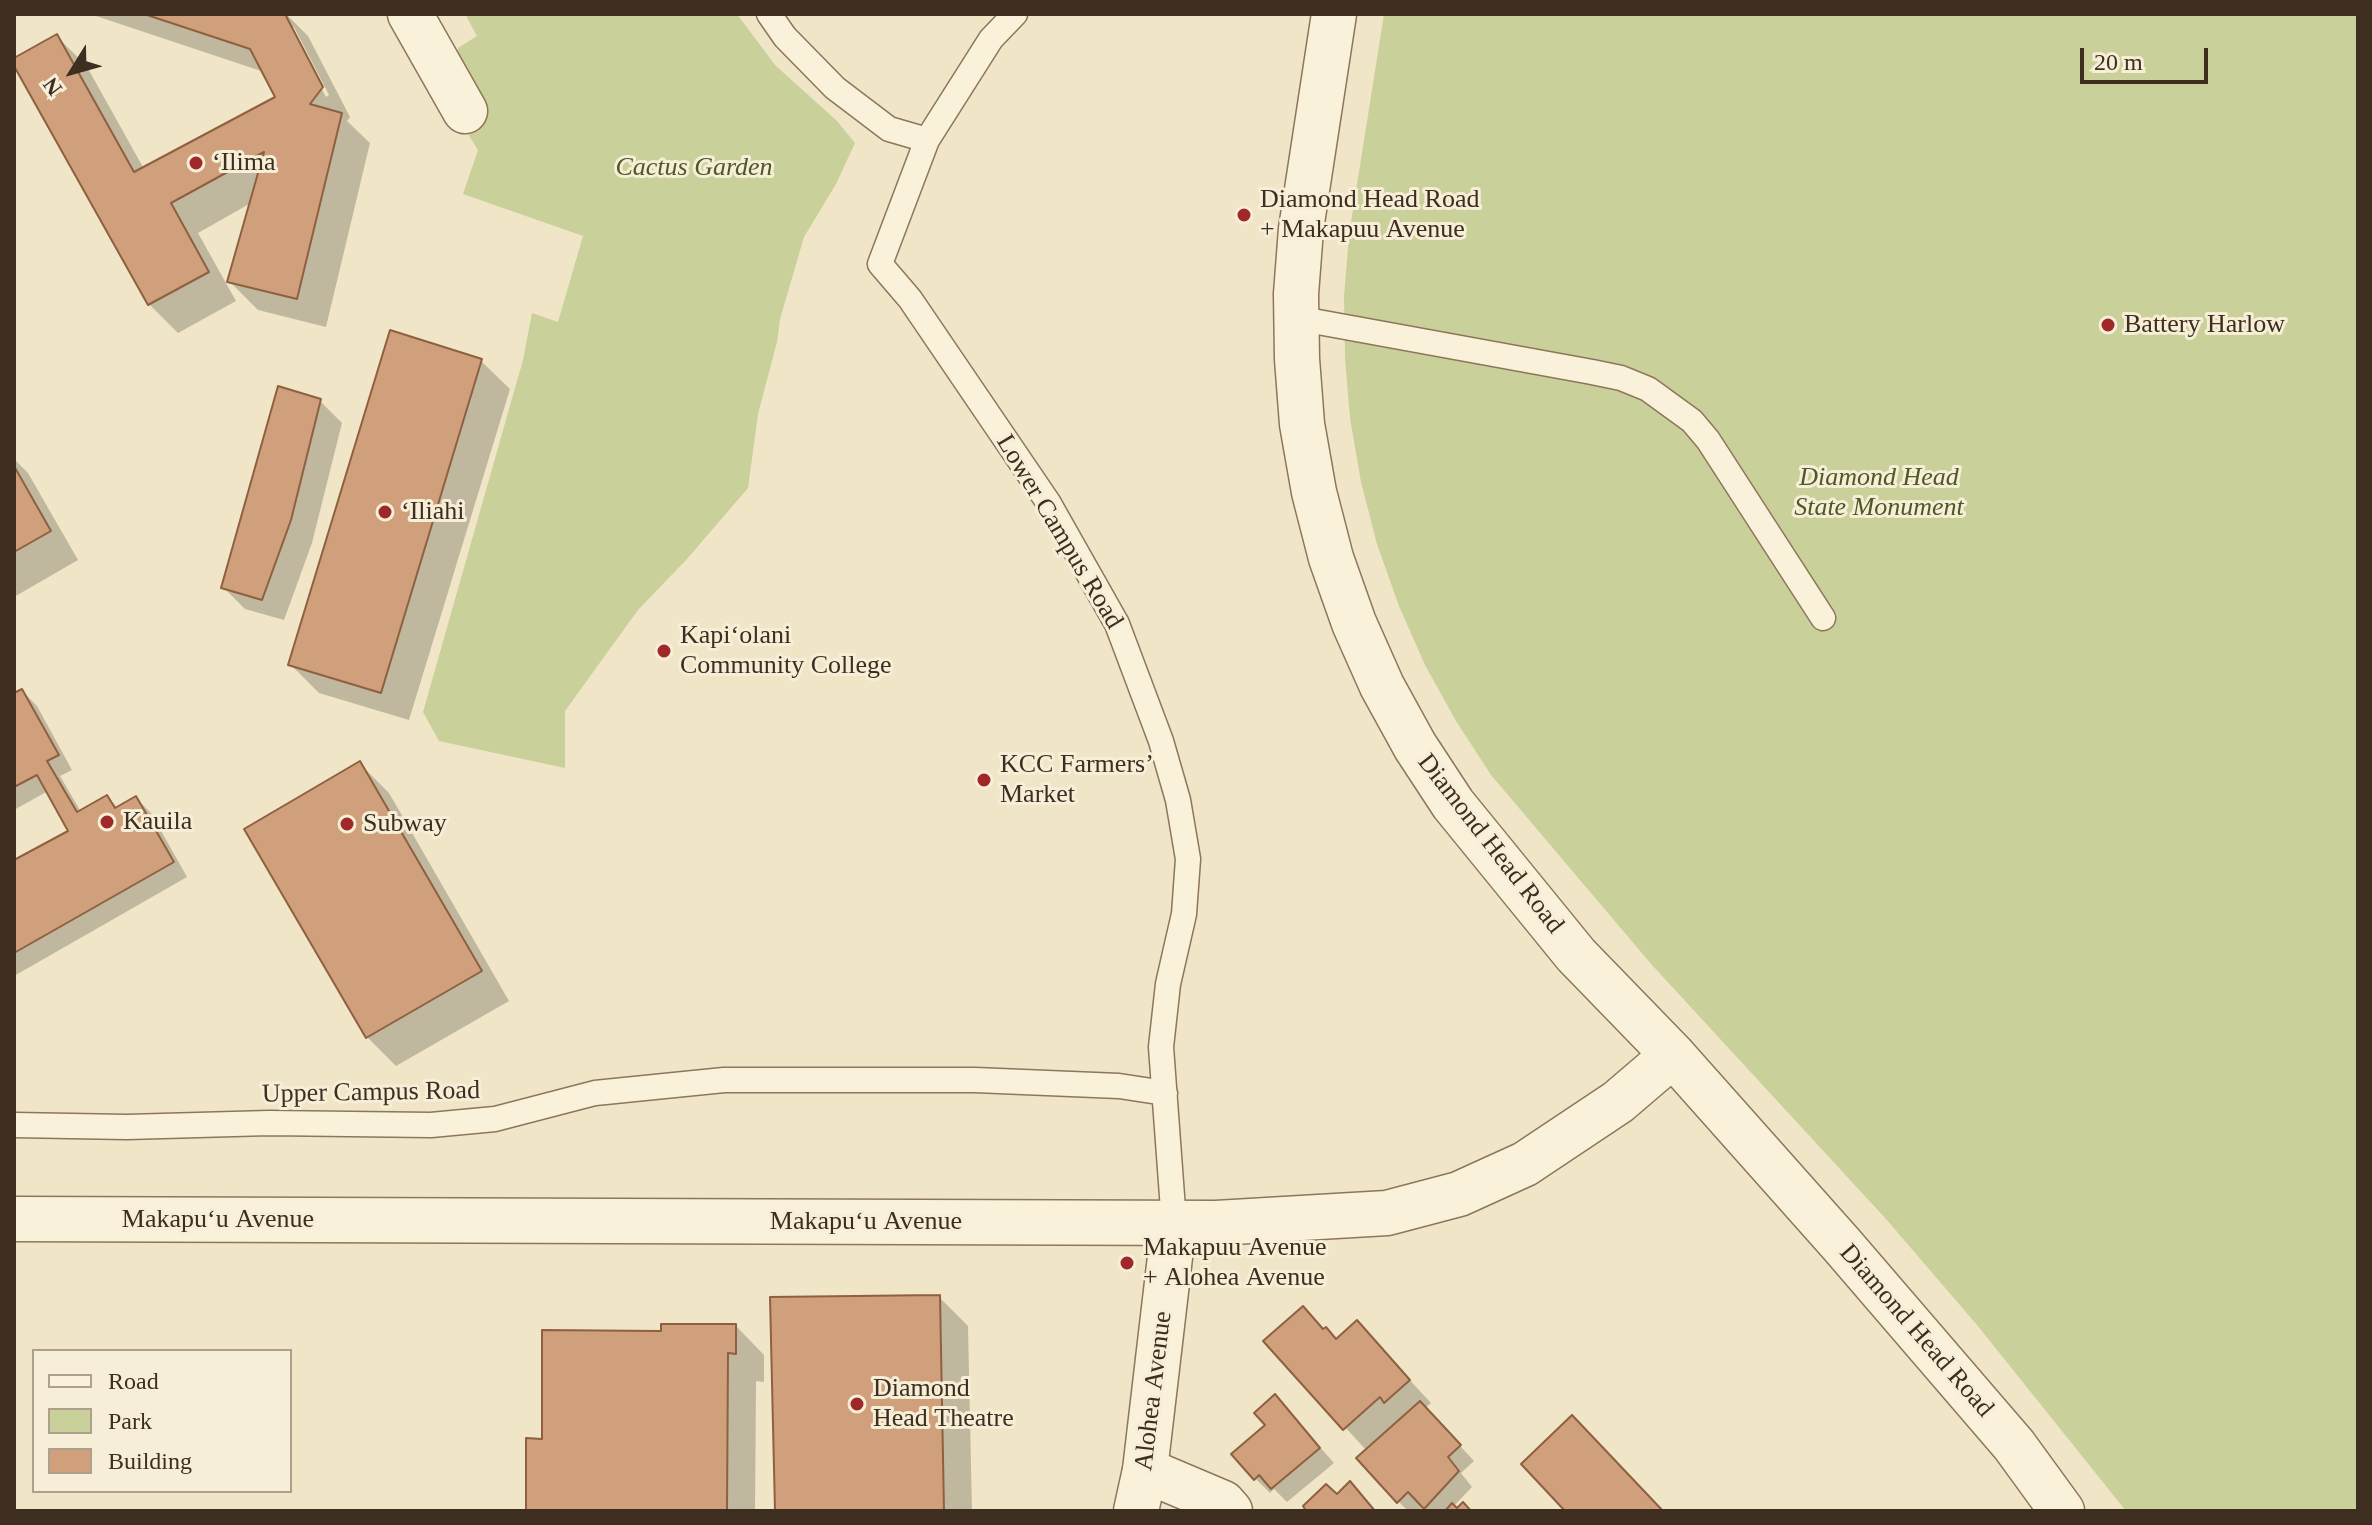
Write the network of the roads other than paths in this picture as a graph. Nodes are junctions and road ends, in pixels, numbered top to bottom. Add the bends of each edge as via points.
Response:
1 (410, 14) edge
2 (769, 14) edge
3 (1015, 14) edge
4 (1334, 14) edge
5 (465, 111) dead end
6 (927, 140) junction
7 (1296, 318) junction
8 (1823, 618) dead end
9 (1673, 1055) junction
10 (1165, 1093) junction
11 (14, 1125) edge
12 (14, 1219) edge
13 (1174, 1223) junction
14 (1141, 1491) edge
15 (1230, 1511) edge
16 (2062, 1511) edge

1 - 5 street
2 - 6 lane via 835,88 889,129
3 - 6 lane, Lower Campus Road via 991,39
4 - 7 street, Diamond Head Road via 1301,229
6 - 10 lane, Lower Campus Road via 880,264 910,299 1048,502 1117,624 1178,800 1188,859 1161,1047
7 - 8 lane via 1592,372 1648,389 1692,421 1708,440
7 - 9 street, Diamond Head Road via 1302,424 1314,492 1331,558 1382,686 1453,804 1576,955
9 - 13 street, Makapu‘u Avenue via 1575,1133 1525,1164 1459,1194 1387,1213
9 - 16 street, Diamond Head Road via 2014,1445
10 - 11 lane, Upper Campus Road via 975,1080 724,1080 595,1093 495,1119 431,1125
10 - 13 lane
12 - 13 street, Makapu‘u Avenue
13 - 14 street, Alohea Avenue
14 - 15 street via 1223,1503

